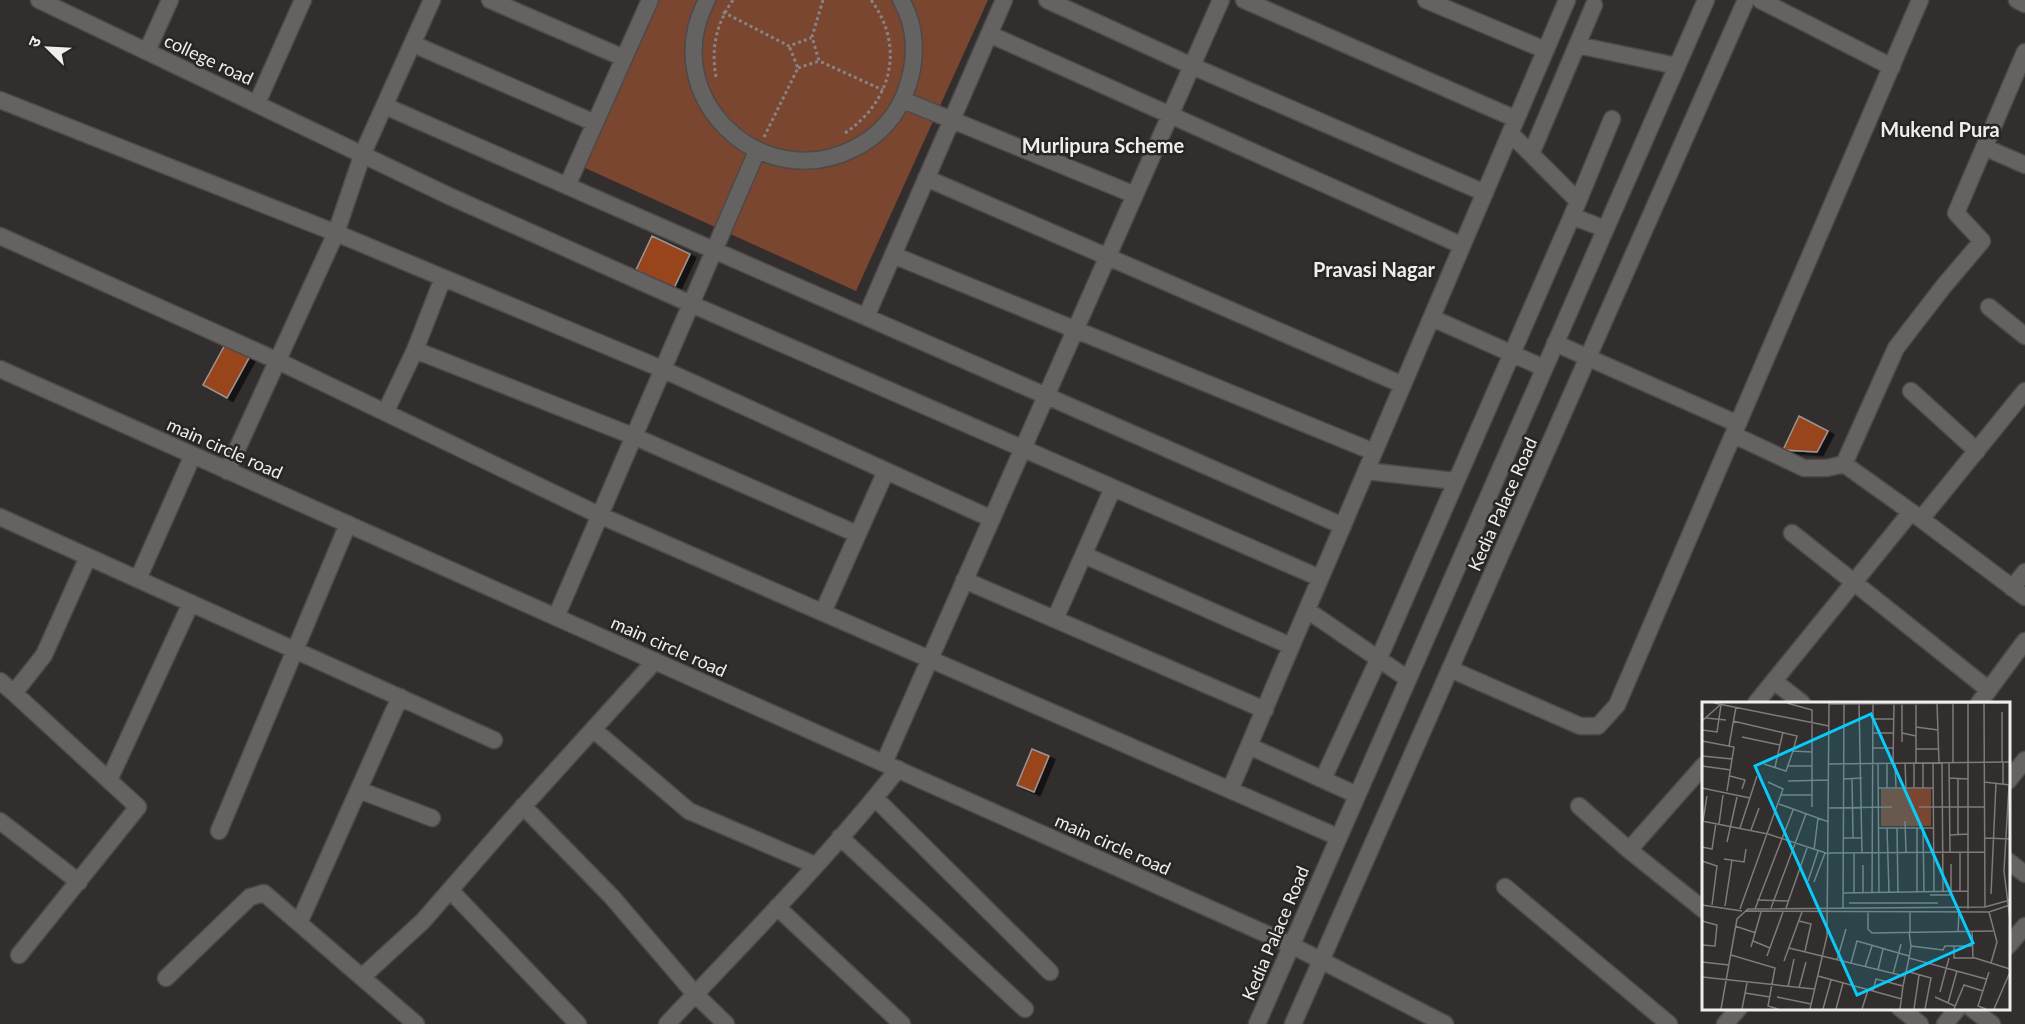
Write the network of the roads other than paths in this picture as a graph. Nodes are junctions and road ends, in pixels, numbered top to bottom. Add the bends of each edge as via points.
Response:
1 (39, 0) edge
2 (170, 0) edge
3 (303, 0) edge
4 (432, 0) edge
5 (490, 0) edge
6 (650, 0) edge
7 (902, 0) edge
8 (1004, 0) edge
9 (1047, 0) edge
10 (1221, 0) edge
11 (1244, 0) edge
12 (1426, 0) edge
13 (1567, 0) edge
14 (1706, 0) edge
15 (1746, 0) edge
16 (1760, 0) edge
17 (1920, 0) edge
18 (2017, 0) edge
19 (704, 1) edge
20 (2025, 4) edge
21 (1594, 5) dead end
22 (989, 34) junction
23 (413, 44) junction
24 (1577, 45) junction
25 (1545, 50) junction
26 (147, 51) junction
27 (2025, 52) edge
28 (624, 58) junction
29 (1192, 66) junction
30 (1677, 66) junction
31 (1892, 68) junction
32 (0, 100) edge
33 (903, 100) junction
34 (257, 103) junction
35 (385, 106) junction
36 (1169, 116) junction
37 (1612, 119) dead end
38 (952, 120) junction
39 (595, 123) junction
40 (1513, 126) junction
41 (761, 144) junction
42 (1984, 147) junction
43 (363, 153) junction
44 (1531, 154) junction
45 (2025, 165) edge
46 (926, 178) junction
47 (567, 186) junction
48 (1485, 193) junction
49 (1135, 195) junction
50 (1575, 208) junction
51 (1605, 229) junction
52 (336, 233) junction
53 (0, 236) edge
54 (1461, 245) junction
55 (714, 250) junction
56 (893, 255) junction
57 (1107, 258) junction
58 (443, 278) junction
59 (691, 304) junction
60 (1989, 307) dead end
61 (866, 317) junction
62 (1432, 318) junction
63 (1075, 330) junction
64 (2025, 336) edge
65 (1555, 343) junction
66 (416, 350) junction
67 (1512, 354) junction
68 (1588, 358) junction
69 (278, 361) junction
70 (1544, 368) junction
71 (0, 369) edge
72 (662, 369) junction
73 (1403, 384) junction
74 (1911, 391) dead end
75 (2025, 391) edge
76 (1046, 396) junction
77 (386, 411) junction
78 (1736, 429) junction
79 (633, 436) junction
80 (1023, 448) junction
81 (1977, 451) junction
82 (1374, 452) junction
83 (193, 455) junction
84 (1844, 464) junction
85 (227, 471) junction
86 (886, 471) junction
87 (1366, 471) junction
88 (1455, 481) junction
89 (1113, 488) junction
90 (600, 514) junction
91 (1916, 516) junction
92 (0, 517) edge
93 (992, 519) junction
94 (348, 524) junction
95 (1343, 526) junction
96 (1792, 533) dead end
97 (857, 534) junction
98 (1084, 555) junction
99 (88, 556) junction
100 (2025, 572) edge
101 (1320, 578) junction
102 (138, 579) junction
103 (964, 580) junction
104 (1854, 582) junction
105 (2019, 593) edge
106 (191, 603) junction
107 (1307, 610) junction
108 (823, 612) junction
109 (555, 617) junction
110 (1055, 619) junction
111 (2025, 641) edge
112 (1292, 646) junction
113 (295, 650) junction
114 (1379, 658) junction
115 (930, 659) junction
116 (655, 661) junction
117 (1450, 669) junction
118 (1408, 679) junction
119 (0, 681) edge
120 (1773, 681) junction
121 (14, 693) junction
122 (1984, 696) edge
123 (400, 698) junction
124 (1757, 702) edge
125 (1801, 702) edge
126 (1264, 710) junction
127 (594, 730) junction
128 (494, 740) dead end
129 (1249, 746) junction
130 (2025, 760) edge
131 (891, 766) junction
132 (1702, 767) edge
133 (1323, 779) junction
134 (2010, 779) edge
135 (109, 780) junction
136 (359, 790) junction
137 (1230, 790) junction
138 (1357, 795) junction
139 (875, 798) junction
140 (523, 806) junction
141 (1579, 806) dead end
142 (432, 818) dead end
143 (5, 825) edge
144 (219, 831) dead end
145 (840, 837) junction
146 (1338, 837) junction
147 (0, 843) edge
148 (1629, 850) junction
149 (2010, 863) edge
150 (815, 865) junction
151 (2025, 874) edge
152 (78, 882) junction
153 (1505, 886) dead end
154 (450, 890) junction
155 (777, 907) junction
156 (1702, 908) edge
157 (299, 923) junction
158 (2024, 929) edge
159 (2010, 944) edge
160 (1291, 945) junction
161 (20, 955) dead end
162 (1321, 960) junction
163 (1050, 972) dead end
164 (362, 977) junction
165 (166, 978) dead end
166 (696, 994) junction
167 (1024, 1009) dead end
168 (1738, 1009) edge
169 (1901, 1009) edge
170 (1957, 1009) edge
171 (1972, 1009) edge
172 (416, 1024) edge
173 (578, 1024) edge
174 (667, 1024) edge
175 (726, 1024) edge
176 (902, 1024) edge
177 (1257, 1024) edge
178 (1293, 1024) edge
179 (1445, 1024) edge
180 (1669, 1024) edge
181 (1725, 1024) edge
182 (1920, 1024) edge
183 (1945, 1024) edge
184 (1992, 1024) edge

1 - 26 street, college road
2 - 26 street
3 - 34 street
4 - 23 street
5 - 28 street
6 - 28 street
7 - 33 street via 914,40 913,71
8 - 22 street
9 - 29 street
10 - 29 street
11 - 40 street
12 - 25 street
13 - 25 street
14 - 30 street, Kedia Palace Road
15 - 68 street, Kedia Palace Road
16 - 31 street
17 - 31 street
18 - 20 street
19 - 41 street via 694,51 705,99 736,138
21 - 24 street
22 - 36 street
22 - 38 street
23 - 35 street
23 - 39 street
24 - 30 street
24 - 44 street
25 - 40 street
26 - 34 street, college road
27 - 42 street
28 - 39 street
29 - 36 street
29 - 48 street
30 - 51 street, Kedia Palace Road
31 - 78 street
32 - 52 street
33 - 38 street
33 - 41 street via 888,124 841,156 812,162 784,160
34 - 43 street, college road
35 - 43 street
35 - 47 street
36 - 49 street
36 - 54 street
37 - 50 street
38 - 46 street
38 - 49 street
39 - 47 street
40 - 44 street
40 - 48 street
41 - 55 street
42 - 45 street
42 - 84 street via 1956,213 1982,241 1896,348
43 - 52 street
43 - 59 street, college road via 449,196
44 - 50 street
46 - 56 street
46 - 57 street
47 - 55 street
48 - 54 street
49 - 57 street
50 - 51 street
50 - 67 street
51 - 65 street, Kedia Palace Road
52 - 58 street
52 - 69 street
53 - 69 street
54 - 62 street
55 - 59 street
55 - 61 street
56 - 61 street
56 - 63 street
57 - 63 street
57 - 73 street
58 - 66 street
58 - 72 street
59 - 72 street
59 - 80 street, college road
60 - 64 street
61 - 76 street
62 - 67 street
62 - 73 street
63 - 76 street
63 - 82 street
65 - 68 street
65 - 70 street, Kedia Palace Road
66 - 77 street
66 - 79 street
67 - 70 street
67 - 88 street
68 - 78 street
68 - 117 street, Kedia Palace Road
69 - 77 street
69 - 85 street
70 - 118 street, Kedia Palace Road
71 - 83 street, main circle road
72 - 79 street
72 - 86 street
73 - 82 street
74 - 81 street
75 - 81 street
76 - 80 street
76 - 95 street
77 - 90 street
78 - 84 street via 1804,468
78 - 117 street via 1617,705 1598,726 1580,726
79 - 90 street
79 - 97 street
80 - 89 street, college road
80 - 93 street
81 - 91 street
82 - 87 street
83 - 85 street, main circle road
83 - 102 street
84 - 91 street
85 - 94 street, main circle road
86 - 93 street
86 - 97 street
87 - 88 street
87 - 95 street
88 - 114 street
89 - 98 street
89 - 101 street, college road
90 - 108 street
90 - 109 street
91 - 104 street
91 - 105 street
92 - 99 street
93 - 103 street
94 - 109 street, main circle road
94 - 113 street
95 - 101 street
96 - 104 street
97 - 108 street
98 - 110 street
98 - 112 street
99 - 102 street
99 - 121 street via 44,655
100 - 105 street
101 - 107 street
102 - 106 street
103 - 110 street
103 - 115 street
104 - 120 street
104 - 122 street
106 - 113 street
106 - 135 street
107 - 112 street
107 - 114 street
108 - 115 street
109 - 116 street, main circle road
110 - 126 street
111 - 122 street
112 - 126 street
113 - 123 street
113 - 144 street
114 - 118 street
114 - 133 street
115 - 131 street
115 - 137 street
116 - 127 street
116 - 131 street, main circle road
117 - 162 street, Kedia Palace Road
118 - 138 street, Kedia Palace Road
119 - 121 street
120 - 124 street
120 - 125 street
121 - 135 street
123 - 128 street
123 - 136 street
126 - 129 street
127 - 140 street
127 - 150 street via 689,811
129 - 133 street
129 - 137 street
130 - 134 street
131 - 139 street
131 - 160 street, main circle road
132 - 148 street
133 - 138 street
135 - 152 street via 138,807
136 - 142 street
136 - 157 street
137 - 146 street
138 - 146 street, Kedia Palace Road
139 - 145 street
139 - 163 street
140 - 154 street
140 - 166 street via 612,897
141 - 148 street
143 - 147 street
143 - 152 street
145 - 150 street
145 - 167 street
146 - 160 street, Kedia Palace Road
148 - 156 street
149 - 151 street
150 - 155 street
152 - 161 street
153 - 180 street
154 - 164 street via 423,921
154 - 173 street
155 - 166 street
155 - 176 street
157 - 164 street
157 - 165 street via 264,893 250,897
158 - 159 street
160 - 162 street, main circle road
160 - 177 street, Kedia Palace Road
162 - 178 street, Kedia Palace Road
162 - 179 street, main circle road
164 - 172 street
166 - 174 street
166 - 175 street
168 - 181 street
169 - 182 street
170 - 183 street
171 - 184 street

